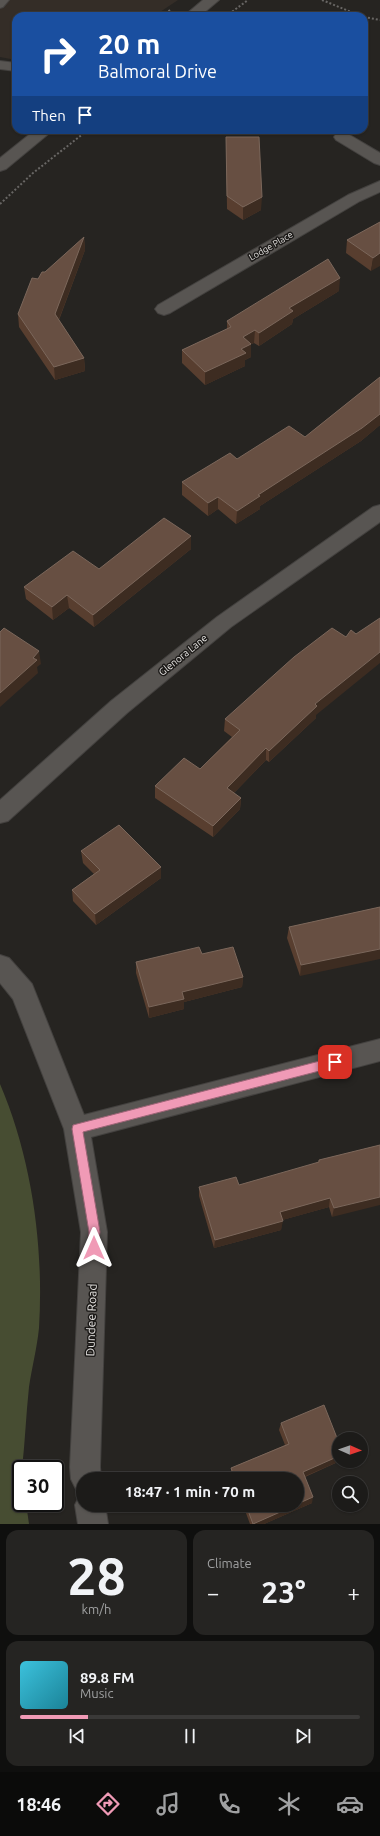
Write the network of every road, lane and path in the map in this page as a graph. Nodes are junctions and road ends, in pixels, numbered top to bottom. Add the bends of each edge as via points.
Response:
1 (4, 0) edge
2 (212, 0) edge
3 (248, 0) edge
4 (322, 0) edge
5 (0, 5) edge
6 (196, 12) edge
7 (232, 12) edge
8 (351, 12) edge
9 (368, 18) edge
10 (380, 20) edge
11 (0, 65) edge
12 (12, 66) edge
13 (40, 134) edge
14 (83, 134) edge
15 (342, 137) dead end
16 (380, 160) edge
17 (0, 166) edge
18 (380, 186) edge
19 (0, 204) edge
20 (164, 309) dead end
21 (380, 512) edge
22 (0, 814) edge
23 (0, 966) edge
24 (380, 1050) edge
25 (77, 1129) junction
26 (85, 1472) edge
27 (91, 1512) edge
28 (93, 1524) edge

1 - 5 lane
2 - 6 street
3 - 7 path
4 - 8 path
9 - 10 path
11 - 12 street
13 - 17 street
14 - 19 path via 33,173
15 - 16 street
18 - 20 street, Lodge Place via 354,198
21 - 22 street, Glenora Lane via 224,622 119,707
23 - 25 street, Dundee Road via 23,992
24 - 25 street
25 - 26 street, Dundee Road via 94,1232
27 - 28 street

